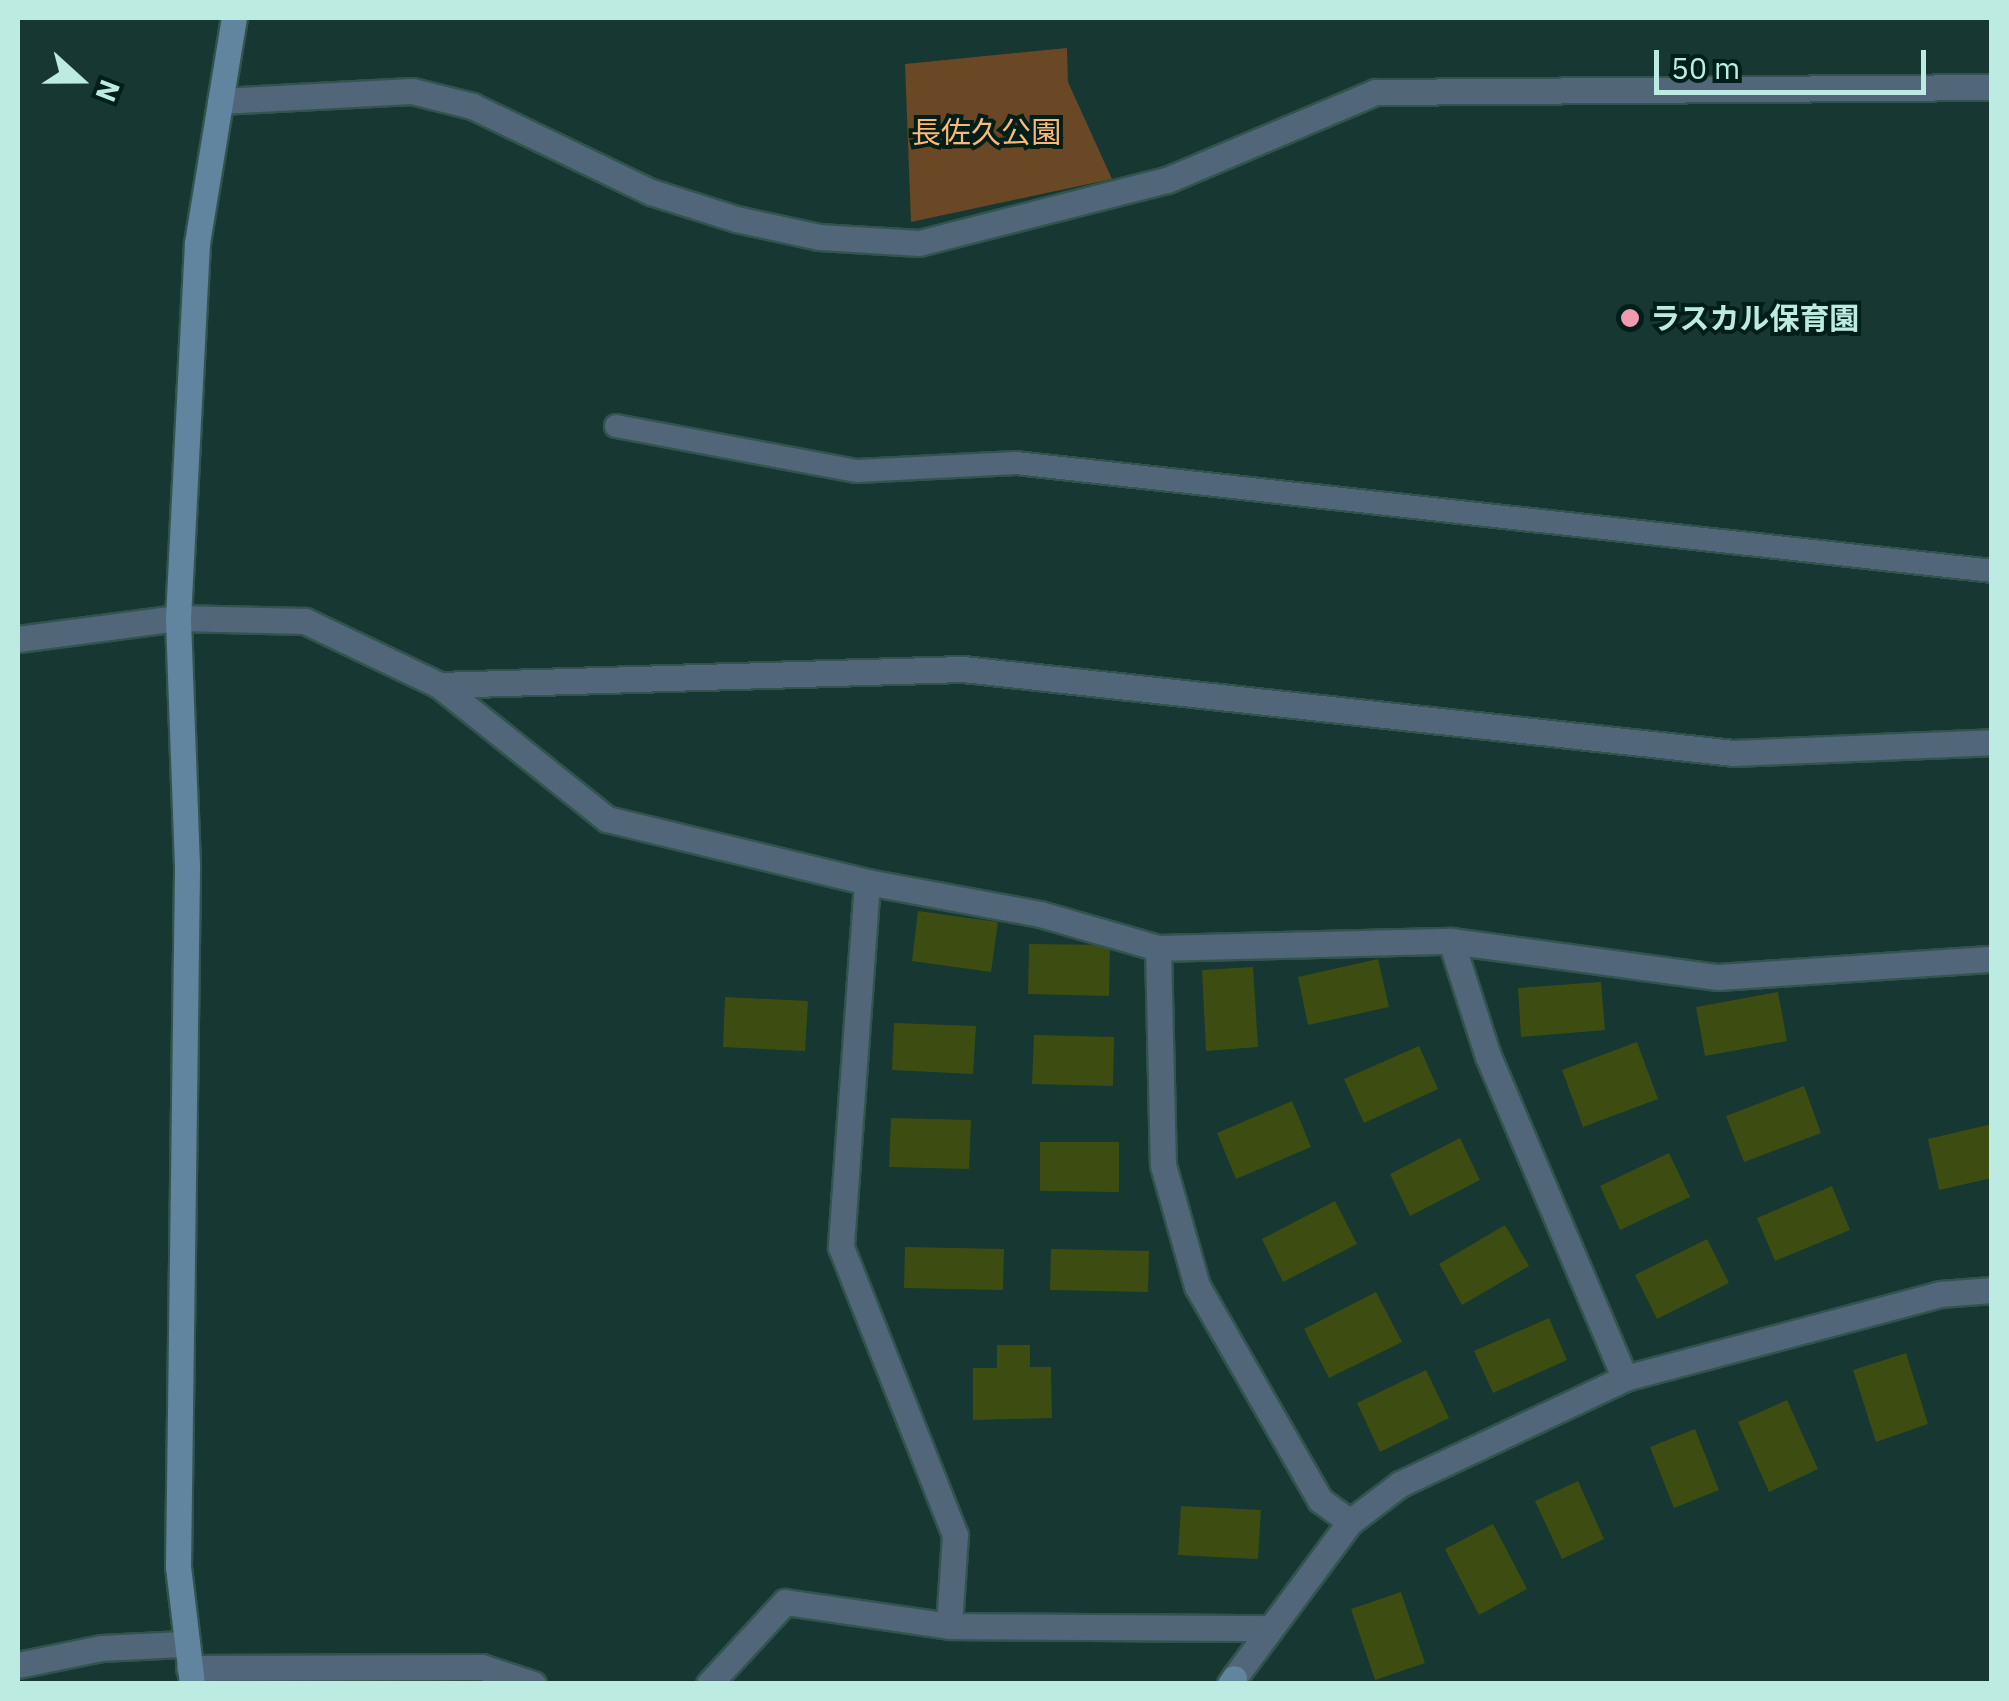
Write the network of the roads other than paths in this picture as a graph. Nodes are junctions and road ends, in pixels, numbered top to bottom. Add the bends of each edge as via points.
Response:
1 (234, 18) edge
2 (1992, 87) edge
3 (220, 100) junction
4 (616, 426) dead end
5 (1992, 572) edge
6 (178, 618) junction
7 (18, 639) edge
8 (439, 685) junction
9 (1992, 742) edge
10 (866, 882) junction
11 (1450, 941) junction
12 (1158, 948) junction
13 (1992, 959) edge
14 (1992, 1290) edge
15 (1625, 1378) junction
16 (1350, 1522) junction
17 (949, 1626) junction
18 (1268, 1628) junction
19 (18, 1665) edge
20 (188, 1665) edge
21 (1232, 1680) edge
22 (533, 1684) edge
23 (708, 1684) edge

1 - 3 street
2 - 3 street via 1374,92 1167,180 919,243 819,237 736,220 651,192 472,106 412,91
3 - 6 street via 197,243
4 - 5 lane via 857,471 1016,463
6 - 7 street
6 - 8 street via 305,621
6 - 20 street via 188,866 179,1348
8 - 9 street via 963,668 1734,753
8 - 10 street via 607,819
10 - 12 street via 1040,914
10 - 17 street via 841,1247 955,1534
11 - 12 street
11 - 13 street via 1718,977
11 - 15 street via 1488,1056
12 - 16 street via 1162,1165 1197,1286 1320,1500
14 - 15 street via 1940,1294
15 - 16 street via 1400,1484
16 - 18 street
17 - 18 street
17 - 23 street via 785,1602
18 - 21 street
19 - 20 street via 102,1648
20 - 22 street via 482,1668

